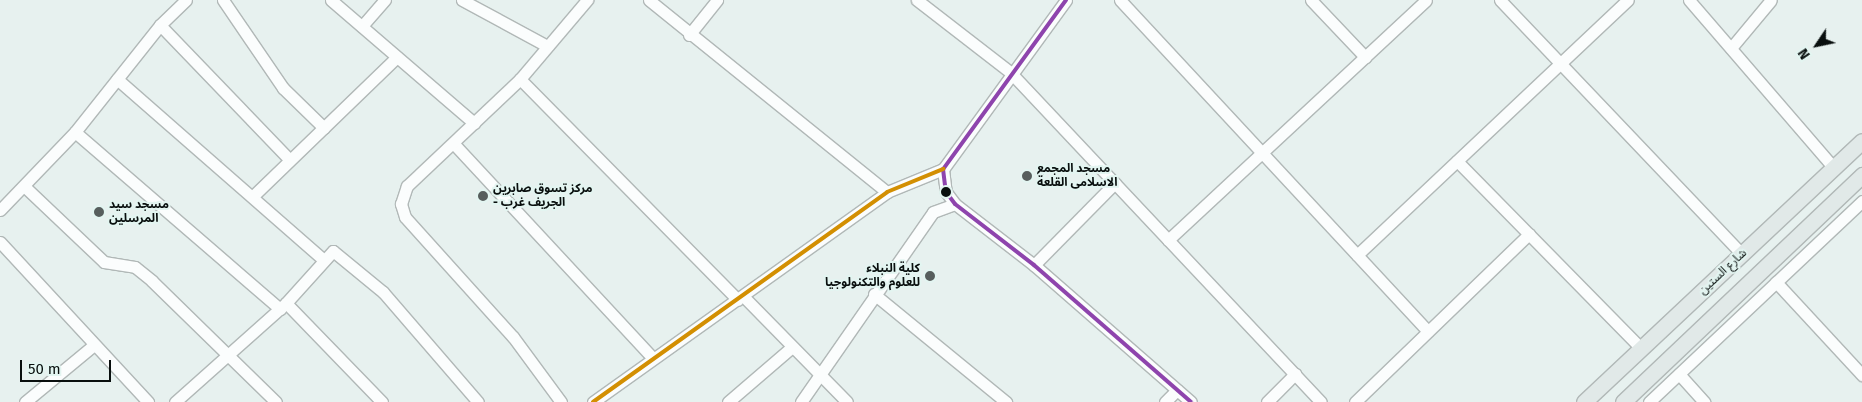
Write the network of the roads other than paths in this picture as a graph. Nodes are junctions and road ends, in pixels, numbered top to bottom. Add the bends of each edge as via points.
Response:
1 (186, 0) edge
2 (223, 0) edge
3 (331, 0) edge
4 (385, 0) edge
5 (462, 0) edge
6 (586, 0) edge
7 (649, 0) edge
8 (717, 0) edge
9 (917, 0) edge
10 (1064, 0) edge
11 (1120, 0) edge
12 (1312, 0) edge
13 (1426, 0) edge
14 (1500, 0) edge
15 (1628, 0) edge
16 (1689, 0) edge
17 (1771, 0) edge
18 (160, 25) junction
19 (362, 26) junction
20 (689, 35) junction
21 (547, 46) junction
22 (1731, 48) junction
23 (397, 57) junction
24 (1365, 57) junction
25 (1560, 63) junction
26 (1010, 72) junction
27 (117, 79) junction
28 (520, 80) junction
29 (474, 123) junction
30 (324, 128) junction
31 (75, 132) junction
32 (1862, 141) edge
33 (454, 144) junction
34 (1262, 153) junction
35 (290, 160) junction
36 (1457, 161) junction
37 (1834, 168) junction
38 (943, 169) junction
39 (1862, 175) edge
40 (1115, 183) junction
41 (25, 187) junction
42 (887, 192) junction
43 (253, 196) junction
44 (1862, 201) edge
45 (955, 204) junction
46 (0, 210) edge
47 (1529, 234) junction
48 (1168, 240) junction
49 (0, 242) edge
50 (1742, 254) junction
51 (1357, 255) junction
52 (324, 260) junction
53 (1034, 265) junction
54 (1776, 282) junction
55 (874, 294) junction
56 (741, 298) junction
57 (283, 306) junction
58 (1428, 331) junction
59 (94, 345) junction
60 (792, 347) junction
61 (1641, 348) junction
62 (228, 355) junction
63 (653, 358) junction
64 (819, 373) junction
65 (1295, 374) junction
66 (1679, 374) junction
67 (1862, 375) edge
68 (1177, 390) junction
69 (25, 402) edge
70 (148, 402) edge
71 (175, 402) edge
72 (276, 402) edge
73 (382, 402) edge
74 (478, 402) edge
75 (561, 402) edge
76 (593, 402) edge
77 (728, 402) edge
78 (802, 402) edge
79 (847, 402) edge
80 (1006, 402) edge
81 (1165, 402) edge
82 (1191, 402) edge
83 (1267, 402) edge
84 (1321, 402) edge
85 (1355, 402) edge
86 (1584, 402) edge
87 (1623, 402) edge
88 (1649, 402) edge
89 (1704, 402) edge

1 - 18 street
2 - 30 street via 283,88
3 - 19 street
4 - 19 street
5 - 21 street
6 - 21 street
7 - 20 street
8 - 20 street
9 - 26 street
10 - 26 street
11 - 34 street
12 - 24 street
13 - 24 street
14 - 25 street
15 - 25 street
16 - 22 street
17 - 22 street
18 - 27 street
18 - 35 street
19 - 23 street
20 - 42 street
21 - 28 street
22 - 37 street
23 - 29 street
23 - 30 street
24 - 34 street
25 - 36 street
25 - 50 street
26 - 38 street
26 - 40 street
27 - 31 street
27 - 43 street
28 - 29 street
28 - 56 street
29 - 33 street
30 - 35 street
31 - 41 street
31 - 57 street
32 - 37 main road, شارع الستين
33 - 63 street
33 - 75 street via 407,186 401,204 405,217 513,337
34 - 48 street
34 - 51 street
35 - 43 street
36 - 47 street
36 - 51 street
37 - 50 main road, شارع الستين
38 - 42 street
38 - 45 street via 946,192
39 - 87 main road, شارع الستين
40 - 48 street
40 - 53 street
41 - 46 street
41 - 62 street via 104,262 135,267 152,281
42 - 56 street
43 - 52 street
44 - 54 street
45 - 53 street
45 - 55 street via 933,212
47 - 58 street
47 - 61 street
48 - 65 street
49 - 59 street
50 - 61 main road, شارع الستين
51 - 58 street
52 - 57 street
52 - 74 street via 340,252 383,292
53 - 68 street
54 - 66 street
54 - 67 street
55 - 64 street
55 - 80 street
56 - 60 street
56 - 63 street
57 - 62 street
57 - 73 street
58 - 85 street
59 - 69 street
59 - 70 street
60 - 64 street
60 - 77 street
61 - 86 main road, شارع الستين
62 - 71 street
62 - 72 street
63 - 76 street
64 - 78 street
64 - 79 street
65 - 83 street
65 - 84 street
66 - 88 street
66 - 89 street
68 - 81 street
68 - 82 street

